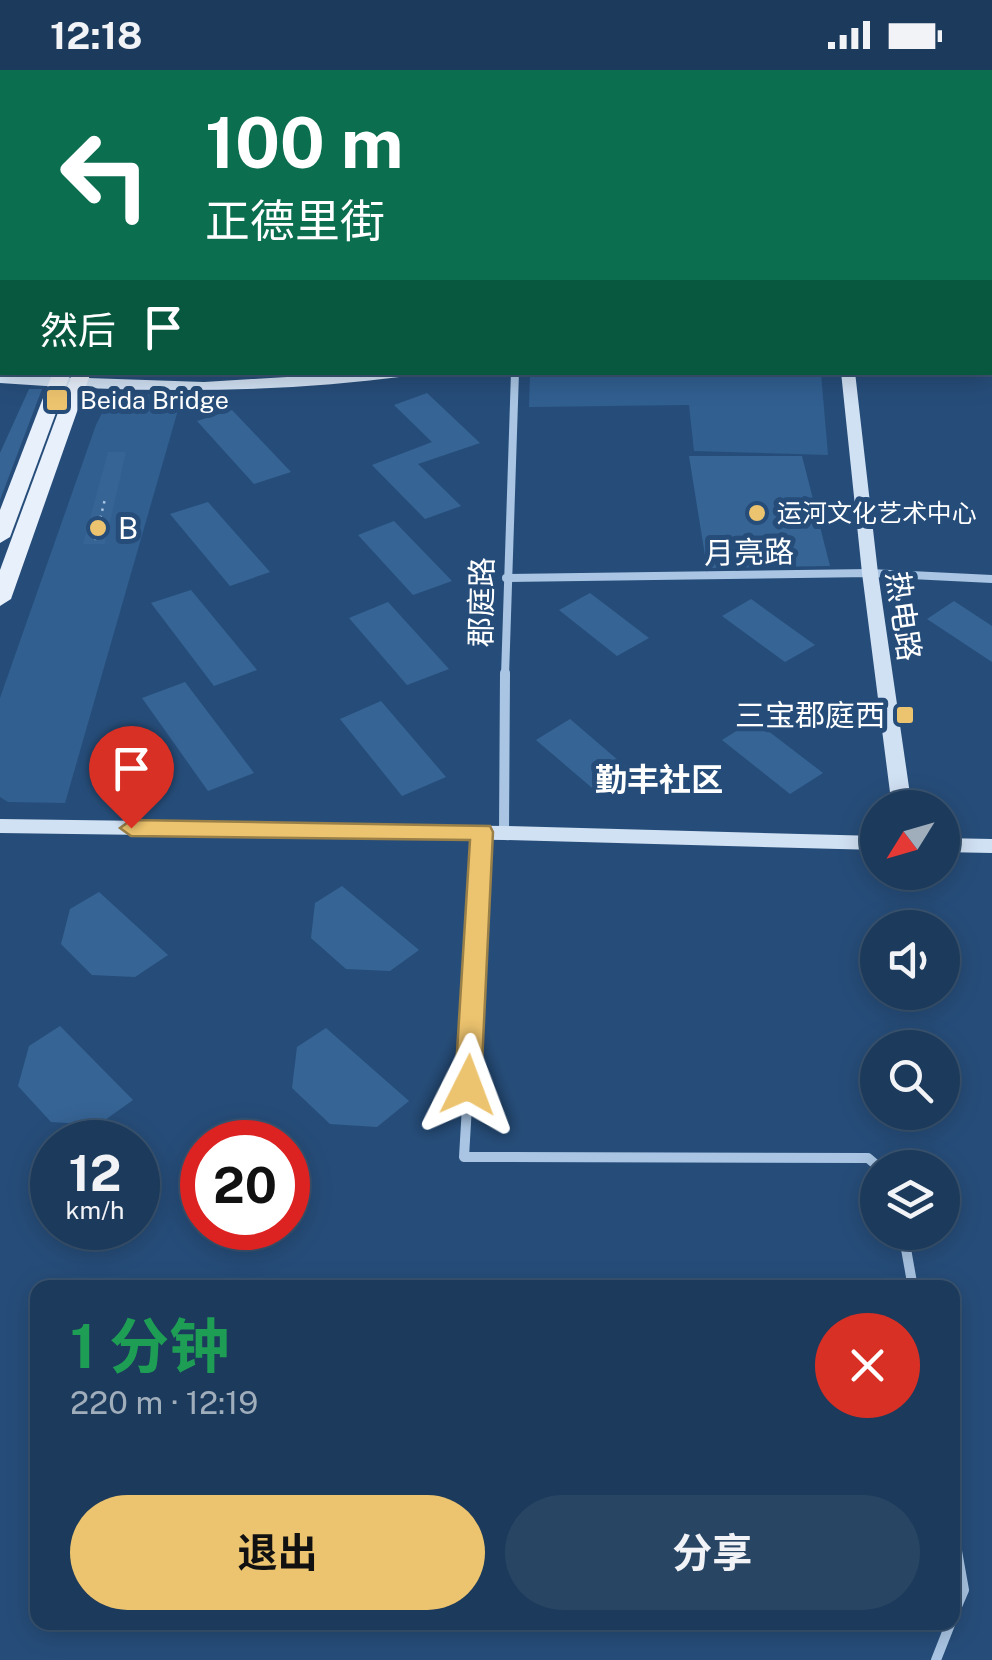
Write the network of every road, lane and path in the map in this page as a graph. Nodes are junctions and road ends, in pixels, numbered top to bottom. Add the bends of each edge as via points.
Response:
1 (383, 375) edge
2 (515, 375) edge
3 (848, 375) edge
4 (70, 378) edge
5 (0, 380) edge
6 (105, 499) dead end
7 (0, 537) edge
8 (95, 540) dead end
9 (870, 573) junction
10 (506, 578) junction
11 (992, 579) edge
12 (0, 599) edge
13 (900, 790) edge
14 (0, 826) edge
15 (482, 832) junction
16 (504, 832) junction
17 (860, 842) edge
18 (960, 845) edge
19 (992, 846) edge
20 (860, 1158) edge
21 (906, 1250) edge
22 (912, 1280) edge
23 (960, 1568) edge
24 (960, 1600) edge
25 (948, 1630) edge
26 (936, 1660) edge

1 - 4 street via 309,384
2 - 10 street, 郡庭路
3 - 9 street, 热电路
4 - 5 street
4 - 7 main road
4 - 12 main road
6 - 8 path
9 - 10 street, 月亮路
9 - 11 street, 月亮路
9 - 13 street, 热电路
10 - 16 street, 郡庭路
14 - 15 street
15 - 16 street
15 - 20 lane via 464,1157
16 - 17 street
18 - 19 street
21 - 22 lane
23 - 24 lane
25 - 26 lane

